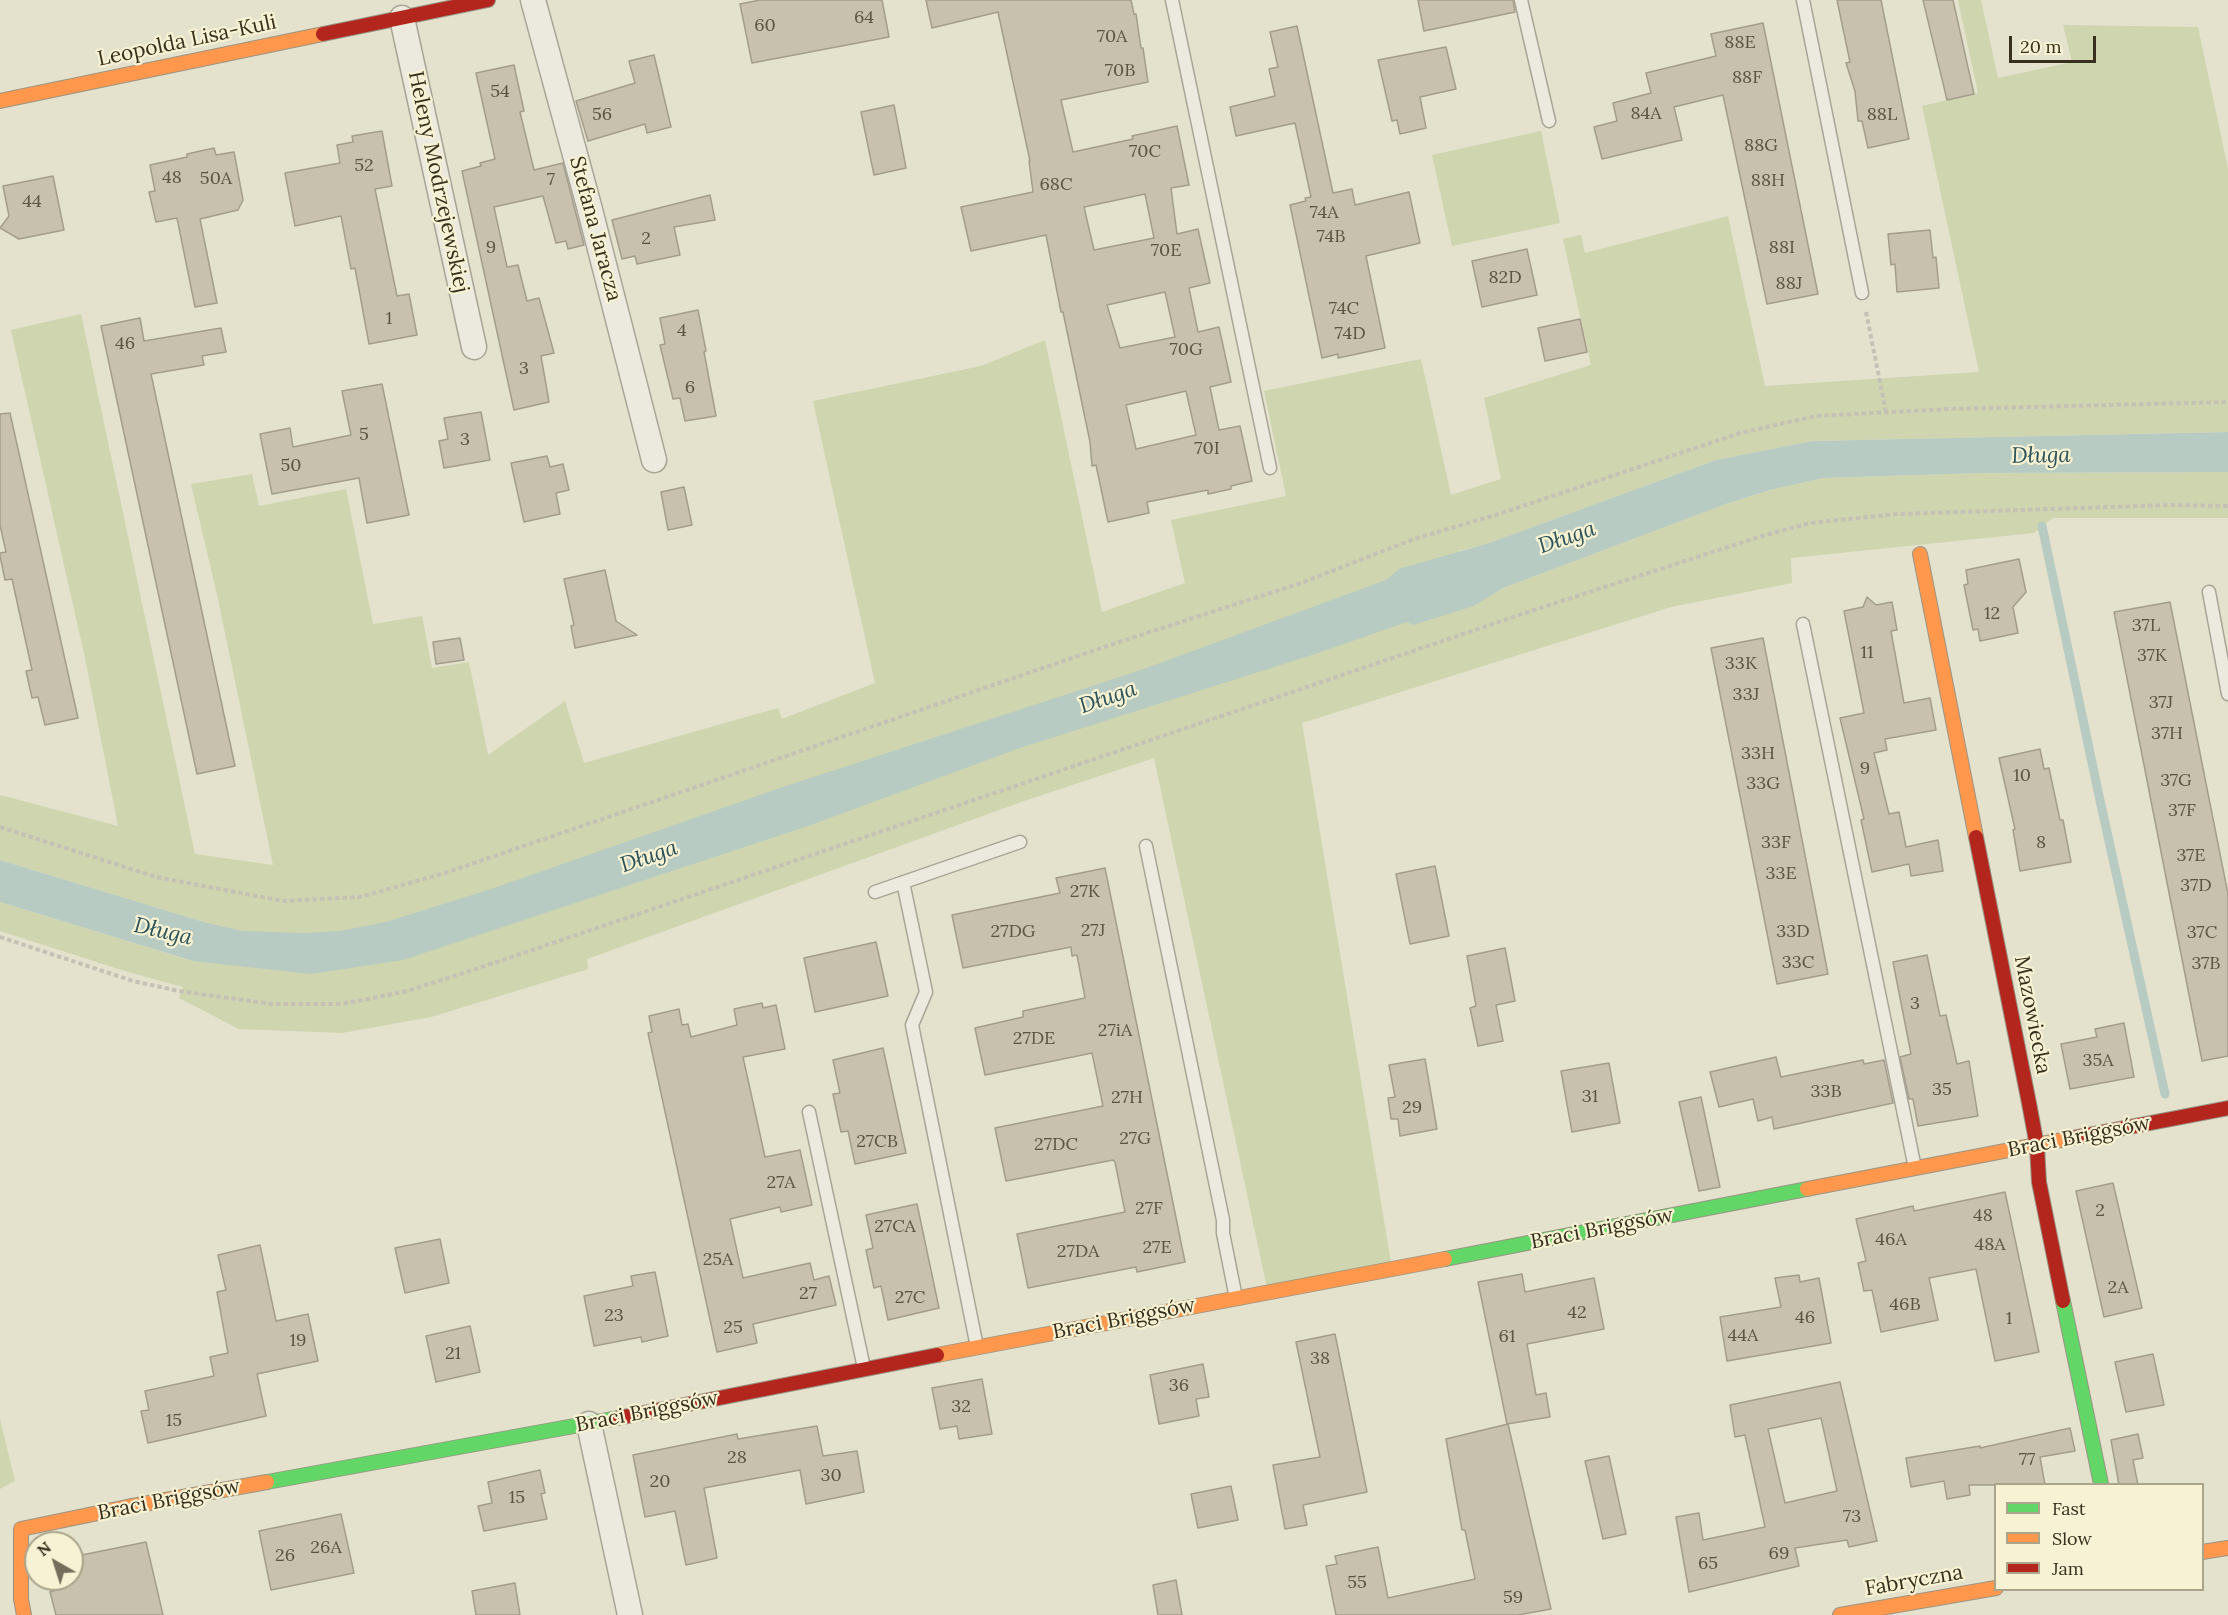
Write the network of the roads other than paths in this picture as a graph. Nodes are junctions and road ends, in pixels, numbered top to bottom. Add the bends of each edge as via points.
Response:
1 (488, 0) edge
2 (533, 0) edge
3 (1172, 0) edge
4 (1521, 0) edge
5 (1803, 0) edge
6 (402, 18) junction
7 (0, 101) edge
8 (1549, 121) dead end
9 (1862, 293) road end
10 (474, 347) dead end
11 (654, 459) dead end
12 (1270, 468) dead end
13 (1920, 554) dead end
14 (2209, 592) dead end
15 (1803, 624) dead end
16 (2228, 694) edge
17 (1020, 842) dead end
18 (1146, 846) dead end
19 (903, 882) junction
20 (875, 892) dead end
21 (2228, 1108) edge
22 (808, 1112) dead end
23 (2037, 1146) junction
24 (1916, 1169) junction
25 (1236, 1298) junction
26 (977, 1347) junction
27 (864, 1370) junction
28 (589, 1424) junction
29 (2101, 1483) edge
30 (2228, 1548) edge
31 (2204, 1552) edge
32 (1994, 1588) edge
33 (15, 1606) edge
34 (630, 1615) edge
35 (1840, 1615) edge

1 - 6 street, Leopolda Lisa-Kuli
2 - 11 street, Stefana Jaracza
3 - 12 lane
4 - 8 lane
5 - 9 lane
6 - 7 street, Leopolda Lisa-Kuli
6 - 10 street, Heleny Modrzejewskiej
13 - 23 street, Mazowiecka
14 - 16 lane
15 - 24 lane
17 - 19 lane
18 - 25 lane
19 - 20 lane
19 - 26 lane via 926,992 912,1025
21 - 23 street, Braci Briggsów
22 - 27 lane
23 - 24 street, Braci Briggsów
23 - 29 street, Mazowiecka via 2039,1182
24 - 25 street, Braci Briggsów
25 - 26 street, Braci Briggsów
26 - 27 street, Braci Briggsów
27 - 28 street, Braci Briggsów
28 - 33 street, Braci Briggsów via 21,1529
28 - 34 street
30 - 31 street
32 - 35 street, Fabryczna

